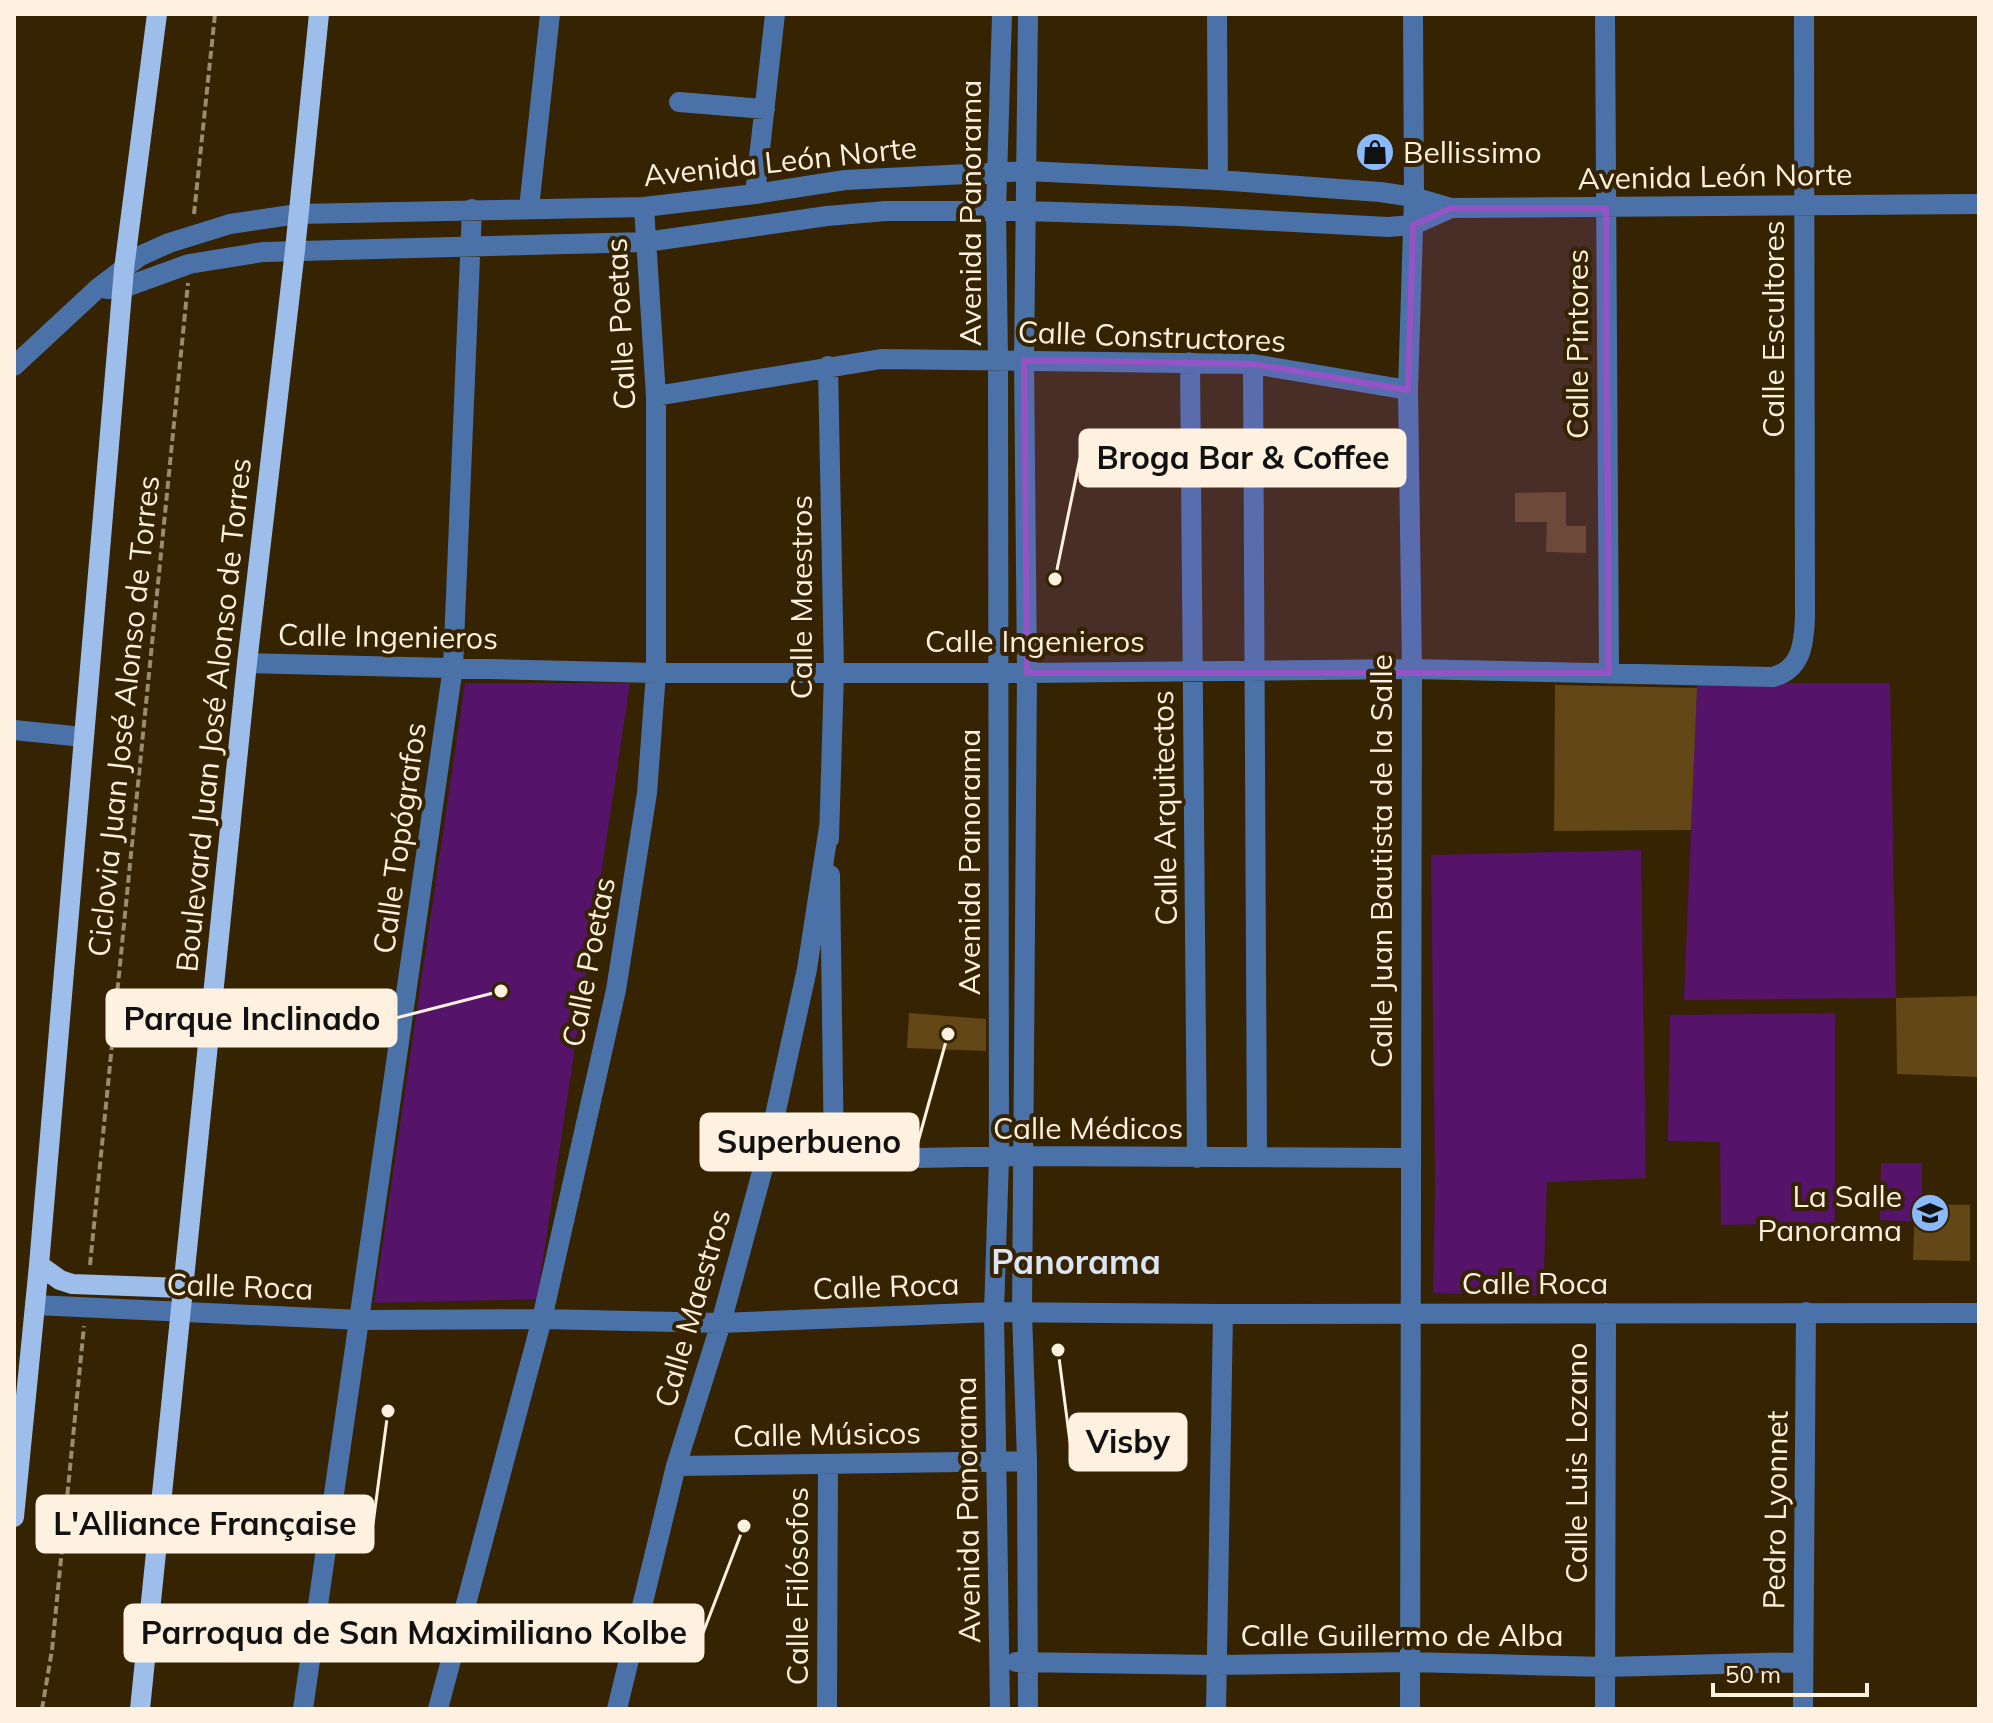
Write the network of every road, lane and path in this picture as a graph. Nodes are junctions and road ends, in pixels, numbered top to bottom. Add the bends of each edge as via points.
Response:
1 (157, 14) edge
2 (215, 14) edge
3 (319, 14) edge
4 (550, 14) edge
5 (775, 14) edge
6 (1002, 14) edge
7 (1028, 14) edge
8 (1217, 14) edge
9 (1413, 14) edge
10 (1605, 14) edge
11 (1804, 14) edge
12 (679, 102) dead end
13 (765, 109) junction
14 (1026, 171) junction
15 (998, 172) junction
16 (1218, 180) junction
17 (755, 194) junction
18 (1414, 197) junction
19 (1803, 204) junction
20 (1979, 204) edge
21 (644, 207) junction
22 (529, 208) junction
23 (1451, 208) junction
24 (1606, 208) junction
25 (472, 209) junction
26 (996, 211) junction
27 (1027, 211) junction
28 (298, 214) junction
29 (263, 218) junction
30 (1413, 225) junction
31 (191, 236) junction
32 (646, 242) junction
33 (470, 247) junction
34 (295, 250) junction
35 (263, 252) junction
36 (189, 264) junction
37 (124, 279) junction
38 (1024, 360) junction
39 (998, 361) junction
40 (1190, 362) junction
41 (1253, 364) junction
42 (14, 366) edge
43 (828, 366) junction
44 (1408, 390) junction
45 (656, 396) junction
46 (1804, 643) joint
47 (247, 663) junction
48 (453, 667) junction
49 (1412, 669) junction
50 (1192, 670) junction
51 (1253, 670) junction
52 (834, 672) junction
53 (999, 672) junction
54 (656, 673) junction
55 (1027, 673) junction
56 (1609, 673) junction
57 (14, 730) edge
58 (83, 737) junction
59 (829, 827) junction
60 (1024, 1156) junction
61 (1257, 1157) junction
62 (999, 1158) junction
63 (1197, 1158) junction
64 (1410, 1158) junction
65 (834, 1159) junction
66 (765, 1161) junction
67 (39, 1265) junction
68 (88, 1286) junction
69 (183, 1288) junction
70 (35, 1305) junction
71 (86, 1309) junction
72 (994, 1312) junction
73 (1022, 1312) junction
74 (1411, 1312) junction
75 (1806, 1312) junction
76 (1606, 1313) junction
77 (1979, 1313) edge
78 (180, 1314) junction
79 (1223, 1314) junction
80 (542, 1319) junction
81 (361, 1320) junction
82 (721, 1323) junction
83 (994, 1461) junction
84 (1027, 1461) junction
85 (828, 1464) junction
86 (676, 1466) junction
87 (14, 1517) edge
88 (1028, 1662) junction
89 (1410, 1662) junction
90 (1803, 1662) junction
91 (1000, 1663) junction
92 (1216, 1665) junction
93 (1605, 1667) junction
94 (42, 1709) edge
95 (140, 1709) edge
96 (303, 1709) edge
97 (438, 1709) edge
98 (617, 1709) edge
99 (827, 1709) edge
100 (1000, 1709) edge
101 (1028, 1709) edge
102 (1216, 1709) edge
103 (1410, 1709) edge
104 (1605, 1709) edge
105 (1803, 1709) edge

1 - 37 main road
2 - 31 path
3 - 28 main road, Boulevard Juan José Alonso de Torres
4 - 22 street
5 - 13 street
6 - 15 street, Avenida Panorama
7 - 14 street, Avenida Panorama
8 - 16 street
9 - 18 street, Calle Juan Bautista de la Salle
10 - 24 street, Calle Pintores
11 - 19 street, Calle Escultores
12 - 13 street
13 - 17 street
14 - 15 street, Avenida León Norte
14 - 16 street, Avenida León Norte
14 - 27 street, Avenida Panorama
15 - 17 street, Avenida León Norte via 845,180
15 - 26 street, Avenida Panorama
16 - 18 street, Avenida León Norte
17 - 21 street, Avenida León Norte
18 - 23 street, Avenida León Norte
18 - 30 street, Calle Juan Bautista de la Salle
19 - 20 street, Avenida León Norte
19 - 24 street, Avenida León Norte
19 - 46 street, Calle Escultores
21 - 22 street, Avenida León Norte
21 - 32 street, Calle Poetas
22 - 25 street, Avenida León Norte
23 - 24 street, Avenida León Norte
23 - 30 street, Avenida León Norte
24 - 56 street, Calle Pintores
25 - 28 street, Avenida León Norte
25 - 33 street, Calle Topógrafos
26 - 27 street, Avenida León Norte
26 - 32 street, Avenida León Norte via 842,214
26 - 39 street, Avenida Panorama
27 - 30 street, Avenida León Norte
27 - 38 street, Avenida Panorama
28 - 29 street, Avenida León Norte
28 - 34 main road, Boulevard Juan José Alonso de Torres
29 - 31 street, Avenida León Norte
29 - 35 street
30 - 44 street, Calle Juan Bautista de la Salle
31 - 37 street, Avenida León Norte via 154,250
32 - 33 street, Avenida León Norte
32 - 45 street, Calle Poetas
33 - 34 street, Avenida León Norte
33 - 48 street, Calle Topógrafos
34 - 35 street, Avenida León Norte
34 - 47 main road, Boulevard Juan José Alonso de Torres
35 - 36 street, Avenida León Norte
36 - 37 street, Avenida León Norte
36 - 68 path, Ciclovia Juan José Alonso de Torres
37 - 42 street via 97,289
37 - 58 main road
38 - 39 street, Calle Constructores
38 - 40 street, Calle Constructores
38 - 55 street, Avenida Panorama
39 - 43 street, Calle Constructores via 881,359
39 - 53 street, Avenida Panorama
40 - 41 street, Calle Constructores
40 - 50 street, Calle Arquitectos
41 - 44 street, Calle Constructores
41 - 51 street
43 - 45 street, Calle Constructores
43 - 52 street, Calle Maestros
44 - 49 street, Calle Juan Bautista de la Salle
45 - 54 street, Calle Poetas
46 - 56 street, Calle Ingenieros via 1792,668 1773,677
47 - 48 street, Calle Ingenieros
47 - 69 main road, Boulevard Juan José Alonso de Torres
48 - 54 street, Calle Ingenieros
48 - 81 street, Calle Topógrafos
49 - 51 street, Calle Ingenieros
49 - 56 street, Calle Ingenieros
49 - 64 street, Calle Juan Bautista de la Salle
50 - 51 street, Calle Ingenieros
50 - 55 street, Calle Ingenieros
50 - 63 street, Calle Arquitectos
51 - 61 street
52 - 53 street, Calle Ingenieros
52 - 54 street, Calle Ingenieros
52 - 59 street, Calle Maestros
53 - 55 street, Calle Ingenieros
53 - 62 street, Avenida Panorama
54 - 80 street, Calle Poetas via 647,793 616,990
55 - 60 street, Avenida Panorama
57 - 58 street
58 - 67 main road
59 - 65 street, Calle Maestros
59 - 66 street, Calle Maestros via 807,969
60 - 62 street, Calle Médicos
60 - 63 street, Calle Médicos
60 - 73 street, Avenida Panorama
61 - 63 street, Calle Médicos
61 - 64 street, Calle Médicos
62 - 65 street, Calle Médicos
62 - 72 street, Avenida Panorama
64 - 74 street, Calle Juan Bautista de la Salle
65 - 66 street, Calle Médicos
66 - 82 street, Calle Maestros
67 - 68 main road via 60,1280
67 - 70 main road
68 - 69 main road
69 - 78 main road, Boulevard Juan José Alonso de Torres
70 - 71 street, Calle Roca
70 - 87 main road
71 - 78 street, Calle Roca
71 - 94 path
72 - 73 street, Calle Roca
72 - 82 street, Calle Roca
72 - 83 street, Avenida Panorama
73 - 79 street, Calle Roca
73 - 84 street, Avenida Panorama
74 - 76 street, Calle Roca
74 - 79 street, Calle Roca
74 - 89 street, Calle Juan Bautista de la Salle
75 - 76 street, Calle Roca
75 - 77 street, Calle Roca
75 - 90 street, Pedro Lyonnet
76 - 93 street, Calle Luis Lozano
78 - 81 street, Calle Roca
78 - 95 main road, Boulevard Juan José Alonso de Torres
79 - 92 street
80 - 81 street, Calle Roca
80 - 82 street, Calle Roca
80 - 97 street, Calle Poetas
81 - 96 street, Calle Topógrafos
82 - 86 street, Calle Maestros
83 - 84 street, Calle Músicos
83 - 85 street, Calle Músicos
83 - 91 street, Avenida Panorama
84 - 88 street, Avenida Panorama
85 - 86 street, Calle Músicos
85 - 99 street, Calle Filósofos
86 - 98 street, Calle Maestros
88 - 91 street, Calle Guillermo de Alba
88 - 92 street, Calle Guillermo de Alba
88 - 101 street, Avenida Panorama
89 - 92 street, Calle Guillermo de Alba
89 - 93 street, Calle Guillermo de Alba
89 - 103 street, Calle Juan Bautista de la Salle
90 - 93 street, Calle Guillermo de Alba
90 - 105 street, Pedro Lyonnet
91 - 100 street, Avenida Panorama
92 - 102 street
93 - 104 street, Calle Luis Lozano

